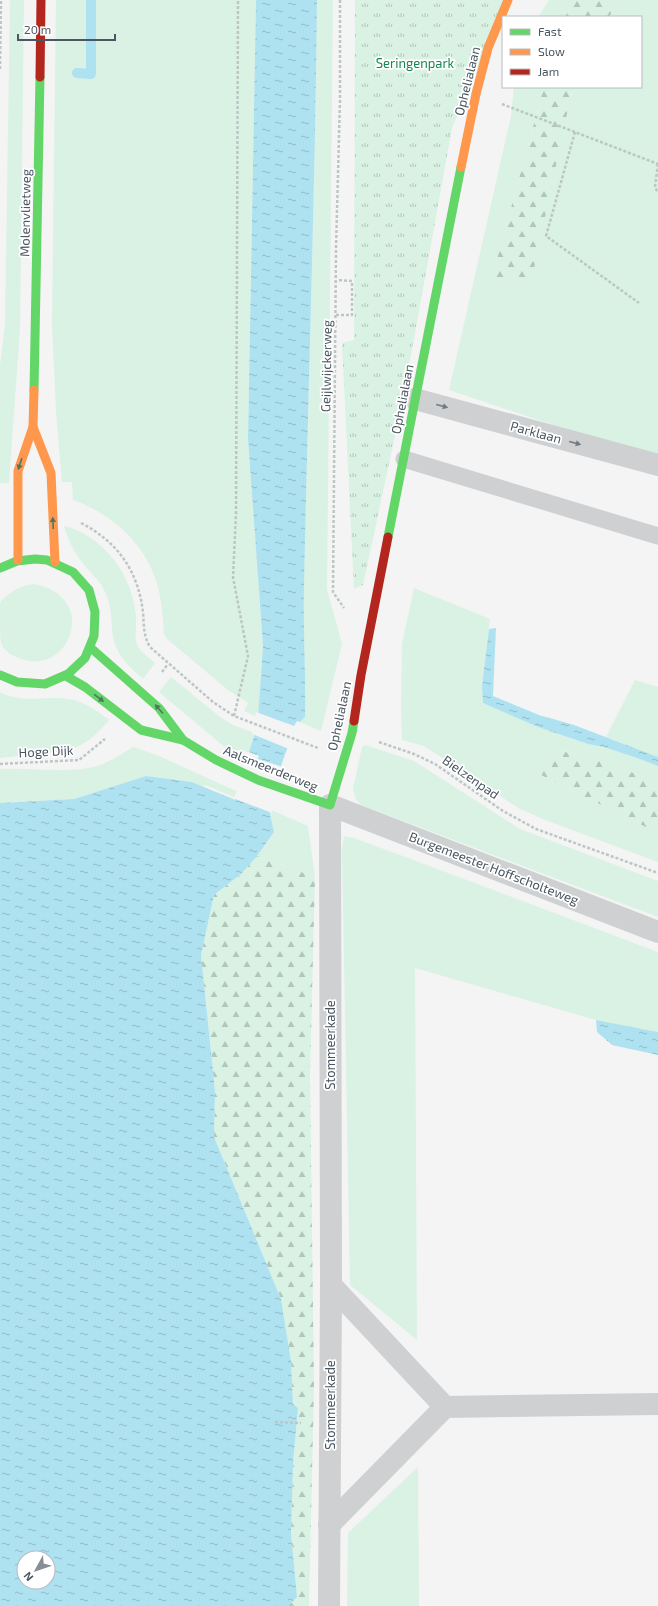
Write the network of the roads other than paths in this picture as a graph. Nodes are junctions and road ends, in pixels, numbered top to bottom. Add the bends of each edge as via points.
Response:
1 (41, 0) edge
2 (508, 0) edge
3 (415, 399) junction
4 (33, 427) junction
5 (404, 459) junction
6 (658, 465) edge
7 (658, 536) edge
8 (18, 560) junction
9 (55, 562) junction
10 (0, 568) edge
11 (91, 648) junction
12 (0, 675) edge
13 (66, 676) junction
14 (183, 740) junction
15 (330, 805) junction
16 (658, 932) edge
17 (331, 1285) junction
18 (658, 1404) edge
19 (445, 1407) junction
20 (329, 1526) junction
21 (329, 1606) edge

1 - 4 street, Molenvlietweg
2 - 3 street, Ophelialaan via 488,48 476,94
3 - 5 street, Ophelialaan
3 -> 6 street, Parklaan
4 -> 8 street, Molenvlietweg via 18,471
9 -> 4 street, Molenvlietweg via 51,473
5 - 7 lane
5 - 15 street, Ophelialaan via 352,733
8 - 9 street via 30,558
8 - 10 street
9 - 11 street via 80,578 94,604 97,619
11 - 13 street via 76,668
14 -> 11 street, Aalsmeerderweg via 159,708
12 - 13 street via 16,682 33,685 50,683
13 -> 14 street, Aalsmeerderweg via 85,687 141,730
14 - 15 street, Aalsmeerderweg via 216,760 258,780
15 - 16 street, Burgemeester Hoffscholteweg
15 - 17 street, Stommeerkade
17 - 19 street
17 - 20 street, Stommeerkade
18 - 19 street
19 - 20 street
20 - 21 street, Stommeerkade

